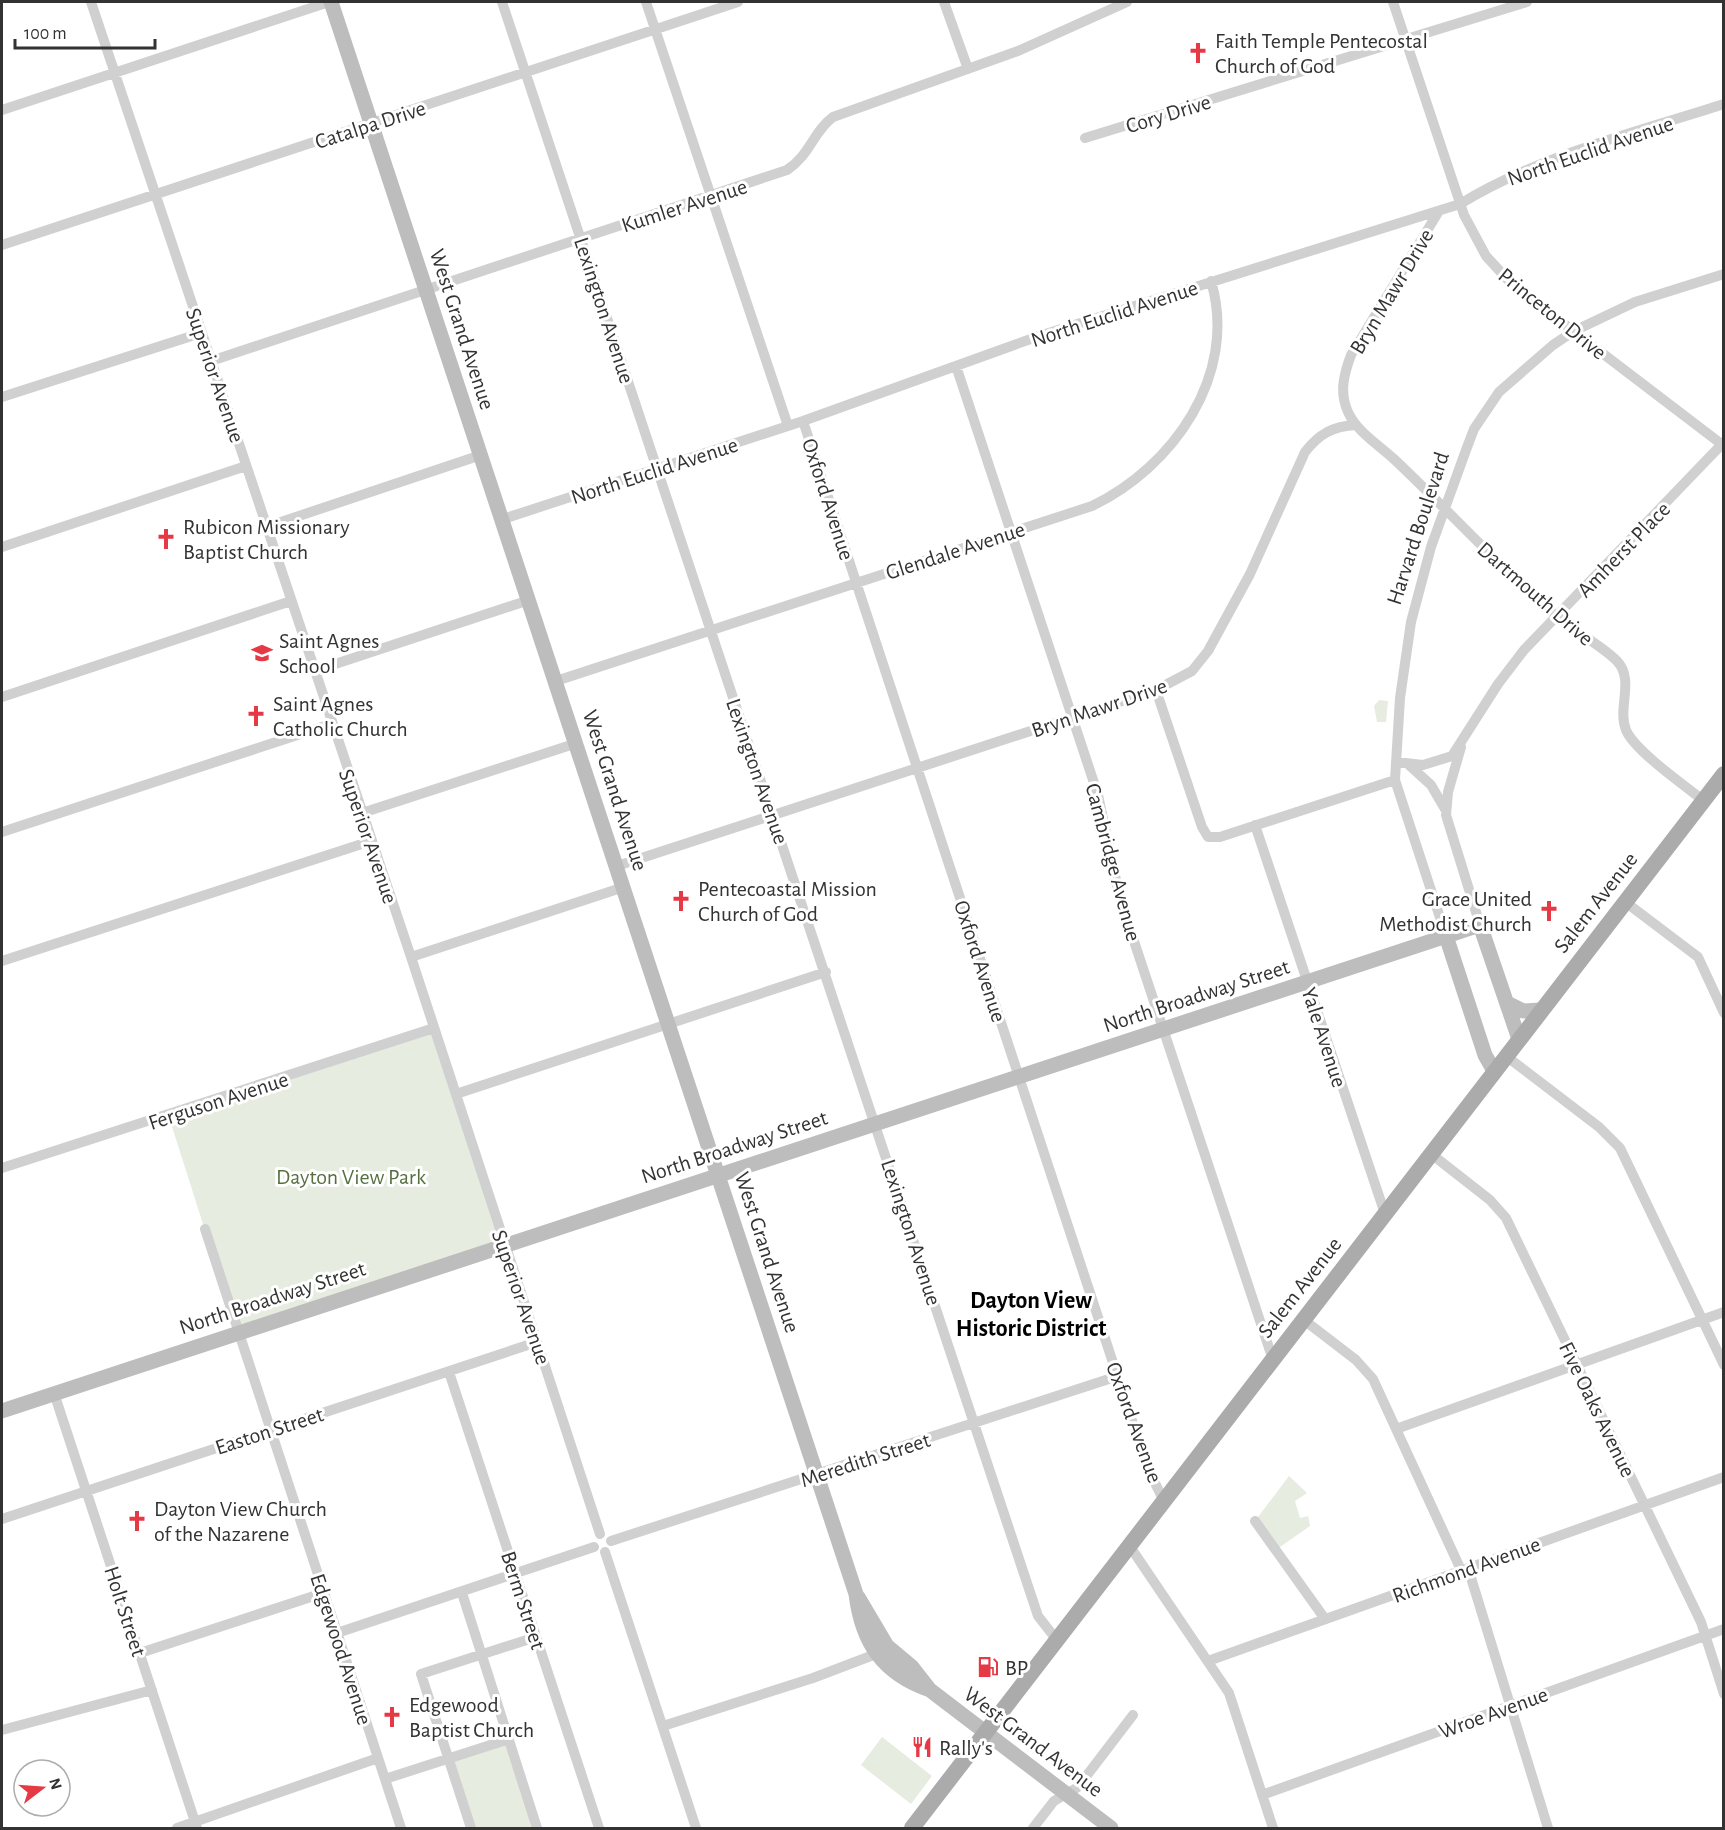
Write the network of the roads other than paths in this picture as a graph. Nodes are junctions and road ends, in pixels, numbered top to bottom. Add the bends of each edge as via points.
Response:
1 (91, 2) edge
2 (330, 2) edge
3 (502, 2) edge
4 (646, 2) edge
5 (738, 2) edge
6 (944, 2) edge
7 (1127, 2) edge
8 (1393, 2) edge
9 (1527, 2) edge
10 (656, 30) junction
11 (1406, 40) junction
12 (968, 69) junction
13 (525, 73) junction
14 (115, 74) junction
15 (1724, 104) edge
16 (2, 110) edge
17 (371, 123) junction
18 (1084, 138) dead end
19 (156, 195) junction
20 (711, 196) junction
21 (1460, 204) junction
22 (1439, 211) junction
23 (581, 239) junction
24 (2, 245) edge
25 (1724, 273) edge
26 (1212, 281) junction
27 (427, 290) junction
28 (1574, 332) junction
29 (201, 333) junction
30 (211, 362) junction
31 (956, 366) junction
32 (2, 397) edge
33 (803, 421) junction
34 (1356, 425) junction
35 (788, 426) junction
36 (1723, 444) edge
37 (481, 455) junction
38 (246, 466) junction
39 (657, 469) junction
40 (1444, 510) junction
41 (503, 519) junction
42 (266, 527) junction
43 (1010, 532) junction
44 (2, 547) edge
45 (856, 583) junction
46 (529, 600) junction
47 (291, 601) junction
48 (1556, 617) junction
49 (711, 630) junction
50 (314, 671) junction
51 (556, 681) junction
52 (1156, 690) junction
53 (2, 697) edge
54 (1072, 717) junction
55 (331, 724) junction
56 (577, 743) junction
57 (1461, 744) junction
58 (1396, 762) junction
59 (1409, 765) junction
60 (917, 768) junction
61 (1724, 774) edge
62 (1395, 780) junction
63 (1703, 800) junction
64 (1445, 809) junction
65 (362, 813) junction
66 (772, 815) junction
67 (1256, 825) junction
68 (2, 832) edge
69 (371, 841) junction
70 (617, 866) junction
71 (624, 887) junction
72 (1624, 901) junction
73 (1480, 925) junction
74 (1446, 936) junction
75 (411, 957) junction
76 (2, 962) edge
77 (826, 972) junction
78 (1307, 982) junction
79 (1718, 988) edge
80 (1507, 1003) junction
81 (1540, 1010) junction
82 (1724, 1013) edge
83 (670, 1024) junction
84 (434, 1028) junction
85 (1163, 1029) junction
86 (1519, 1039) junction
87 (1481, 1043) junction
88 (1506, 1056) junction
89 (1494, 1071) junction
90 (1019, 1076) junction
91 (456, 1095) junction
92 (876, 1123) junction
93 (1430, 1154) junction
94 (2, 1168) edge
95 (719, 1175) junction
96 (1385, 1214) junction
97 (205, 1229) dead end
98 (505, 1247) junction
99 (1724, 1311) edge
100 (1702, 1319) junction
101 (1304, 1320) junction
102 (237, 1331) junction
103 (537, 1342) junction
104 (1272, 1357) junction
105 (1577, 1364) junction
106 (1724, 1365) edge
107 (449, 1372) junction
108 (1118, 1376) junction
109 (54, 1393) junction
110 (2, 1411) edge
111 (975, 1423) junction
112 (1396, 1429) junction
113 (270, 1431) junction
114 (816, 1475) junction
115 (1724, 1476) edge
116 (86, 1492) junction
117 (1164, 1499) junction
118 (1644, 1504) junction
119 (2, 1519) edge
120 (1255, 1521) dead end
121 (600, 1534) junction
122 (611, 1540) junction
123 (1129, 1545) junction
124 (594, 1547) junction
125 (605, 1552) junction
126 (1464, 1569) junction
127 (516, 1574) junction
128 (323, 1593) junction
129 (462, 1593) junction
130 (856, 1594) junction
131 (1325, 1619) junction
132 (1724, 1629) edge
133 (337, 1633) junction
134 (536, 1636) junction
135 (1705, 1636) junction
136 (1056, 1639) junction
137 (140, 1653) junction
138 (876, 1654) junction
139 (480, 1655) junction
140 (1208, 1661) junction
141 (152, 1690) junction
142 (930, 1690) junction
143 (1724, 1694) edge
144 (1510, 1706) junction
145 (1133, 1715) dead end
146 (663, 1726) junction
147 (2, 1730) edge
148 (985, 1733) junction
149 (509, 1739) junction
150 (378, 1758) junction
151 (449, 1760) junction
152 (385, 1779) junction
153 (1067, 1793) junction
154 (1262, 1795) junction
155 (196, 1825) edge
156 (177, 1828) edge
157 (401, 1828) edge
158 (471, 1828) edge
159 (537, 1828) edge
160 (599, 1828) edge
161 (696, 1828) edge
162 (912, 1828) edge
163 (1033, 1828) edge
164 (1111, 1828) edge
165 (1273, 1828) edge
166 (1548, 1828) edge

1 - 14 street, Superior Avenue
2 - 14 street
2 - 17 street, West Grand Avenue
3 - 13 street, Lexington Avenue
4 - 10 street, Oxford Avenue
5 - 10 street, Catalpa Drive
6 - 12 street
7 - 12 street, Kumler Avenue via 1044,41
8 - 11 street, Princeton Drive
9 - 11 street, Cory Drive
10 - 13 street, Catalpa Drive
10 - 20 street, Oxford Avenue
11 - 18 street, Cory Drive
11 - 21 street, Princeton Drive
12 - 20 street, Kumler Avenue via 833,117 804,157 787,170
13 - 17 street, Catalpa Drive
13 - 23 street, Lexington Avenue
14 - 16 street
14 - 19 street, Superior Avenue
15 - 21 street, North Euclid Avenue via 1536,165
17 - 19 street, Catalpa Drive
17 - 27 street, West Grand Avenue
19 - 24 street, Catalpa Drive
19 - 29 street, Superior Avenue
20 - 23 street, Kumler Avenue
20 - 35 street, Oxford Avenue
21 - 22 street, North Euclid Avenue
21 - 28 street, Princeton Drive via 1478,245 1497,270
22 - 26 street, North Euclid Avenue
22 - 34 street, Bryn Mawr Drive via 1351,355 1342,392
23 - 27 street, Kumler Avenue
23 - 39 street, Lexington Avenue
25 - 28 street, Harvard Boulevard via 1661,292
26 - 31 street, North Euclid Avenue
26 - 43 street, Glendale Avenue via 1216,315 1212,361 1195,410 1170,448 1118,494
27 - 30 street, Kumler Avenue
27 - 37 street, West Grand Avenue
28 - 36 street, Princeton Drive
28 - 40 street, Harvard Boulevard via 1518,373 1485,411 1474,429
29 - 30 street, Superior Avenue
29 - 32 street
30 - 38 street, Superior Avenue
31 - 33 street, North Euclid Avenue
31 - 43 street, Cambridge Avenue
33 - 35 street, North Euclid Avenue
33 - 45 street, Oxford Avenue
34 - 40 street, Dartmouth Drive
34 - 52 street, Bryn Mawr Drive via 1329,430 1305,452 1250,574 1208,651 1192,671
35 - 39 street, North Euclid Avenue
36 - 48 street, Amherst Place
37 - 41 street, West Grand Avenue
37 - 42 street
38 - 42 street, Superior Avenue
38 - 44 street
39 - 41 street, North Euclid Avenue
39 - 49 street, Lexington Avenue
40 - 48 street, Dartmouth Drive
40 - 58 street, Harvard Boulevard via 1411,622
41 - 46 street, West Grand Avenue
42 - 47 street, Superior Avenue
43 - 45 street, Glendale Avenue
43 - 54 street, Cambridge Avenue
45 - 49 street, Glendale Avenue
45 - 60 street, Oxford Avenue
46 - 50 street
46 - 51 street, West Grand Avenue
47 - 50 street, Superior Avenue
47 - 53 street
48 - 57 street, Amherst Place via 1498,684
48 - 63 street, Dartmouth Drive via 1617,661 1625,675 1623,720 1629,736
49 - 51 street, Glendale Avenue
49 - 66 street, Lexington Avenue
50 - 55 street, Superior Avenue
51 - 56 street, West Grand Avenue
52 - 54 street, Bryn Mawr Drive
52 - 67 street via 1203,831 1208,837 1216,837
54 - 60 street, Bryn Mawr Drive
54 - 85 street, Cambridge Avenue via 1103,813 1120,899
55 - 65 street, Superior Avenue
55 - 68 street
56 - 65 street
56 - 70 street, West Grand Avenue
57 - 59 street, Amherst Place via 1452,756
57 - 64 street
58 - 59 street, Amherst Place
58 - 62 street, Harvard Boulevard
59 - 64 street via 1431,784
60 - 66 street, Bryn Mawr Drive
60 - 90 street, Oxford Avenue
61 - 63 main road, Salem Avenue
62 - 67 street
62 - 74 street, Harvard Boulevard
63 - 72 main road, Salem Avenue
64 - 73 street
65 - 69 street, Superior Avenue
66 - 70 street, Bryn Mawr Drive
66 - 77 street, Lexington Avenue
67 - 78 street, Yale Avenue
69 - 75 street, Superior Avenue
69 - 76 street
70 - 71 street, West Grand Avenue
71 - 75 street
71 - 83 street, West Grand Avenue
72 - 79 street via 1698,957
72 - 81 main road, Salem Avenue
73 - 74 street, North Broadway Street
73 - 80 street
74 - 78 street, North Broadway Street
74 - 87 street, Harvard Boulevard
75 - 84 street, Superior Avenue
77 - 83 street
77 - 92 street, Lexington Avenue
78 - 85 street, North Broadway Street
78 - 96 street, Yale Avenue
79 - 82 street
80 - 81 street via 1523,1011
80 - 86 street
81 - 86 main road, Salem Avenue
83 - 91 street
83 - 95 street, West Grand Avenue
84 - 91 street, Superior Avenue
84 - 94 street, Ferguson Avenue
85 - 90 street, North Broadway Street
85 - 104 street, Cambridge Avenue
86 - 88 main road, Salem Avenue
87 - 88 street
87 - 89 street, Harvard Boulevard
88 - 89 main road, Salem Avenue
88 - 100 street via 1599,1127 1620,1148
89 - 93 main road, Salem Avenue
90 - 92 street, North Broadway Street
90 - 108 street, Oxford Avenue
91 - 98 street, Superior Avenue
92 - 95 street, North Broadway Street
92 - 111 street, Lexington Avenue
93 - 96 main road, Salem Avenue
93 - 105 street, Five Oaks Avenue via 1500,1210
95 - 98 street, North Broadway Street
95 - 114 street, West Grand Avenue
96 - 101 main road, Salem Avenue
97 - 102 street, Edgewood Avenue
98 - 102 street, North Broadway Street
98 - 103 street, Superior Avenue
99 - 100 street
100 - 105 street
100 - 106 street
101 - 104 main road, Salem Avenue
101 - 112 street via 1368,1372
102 - 109 street, North Broadway Street
102 - 113 street, Edgewood Avenue
103 - 107 street, Easton Street
103 - 121 street, Superior Avenue
104 - 117 main road, Salem Avenue
105 - 112 street
105 - 118 street, Five Oaks Avenue
107 - 113 street, Easton Street
107 - 127 street, Berm Street
108 - 111 street, Meredith Street
108 - 117 street, Oxford Avenue via 1148,1469
109 - 110 street, North Broadway Street
109 - 116 street, Holt Street
111 - 114 street, Meredith Street
111 - 136 street, Lexington Avenue via 1038,1616
112 - 126 street
113 - 116 street, Easton Street
113 - 128 street, Edgewood Avenue
114 - 122 street, Meredith Street
114 - 130 street, West Grand Avenue
115 - 118 street, Richmond Avenue
116 - 119 street, Easton Street
116 - 137 street, Holt Street
117 - 123 main road, Salem Avenue
118 - 126 street, Richmond Avenue
118 - 135 street, Five Oaks Avenue
120 - 131 street
121 - 122 street
121 - 124 street via 594,1539
122 - 125 street via 611,1548
123 - 136 main road, Salem Avenue
123 - 140 street
124 - 125 street
124 - 127 street
125 - 146 street
126 - 131 street, Richmond Avenue
126 - 144 street
127 - 129 street
127 - 134 street, Berm Street
128 - 133 street, Edgewood Avenue
128 - 137 street
129 - 133 street
129 - 139 street
130 - 138 street, West Grand Avenue via 859,1616
130 - 142 street, West Grand Avenue via 887,1646 912,1667
131 - 140 street, Richmond Avenue
132 - 135 street, Wroe Avenue
133 - 150 street, Edgewood Avenue
134 - 139 street
134 - 160 street, Berm Street
135 - 143 street, Five Oaks Avenue
135 - 144 street, Wroe Avenue
136 - 148 main road, Salem Avenue
137 - 141 street, Holt Street
138 - 142 street, West Grand Avenue via 914,1685
138 - 146 street
139 - 149 street
139 - 151 street via 421,1674
140 - 154 street via 1235,1709
141 - 147 street
141 - 155 street, Holt Street
142 - 148 street, West Grand Avenue
144 - 154 street, Wroe Avenue
144 - 166 street
145 - 153 street via 1078,1787
146 - 161 street
148 - 153 street, West Grand Avenue
148 - 162 main road, Salem Avenue
149 - 151 street
149 - 159 street
150 - 152 street, Edgewood Avenue
150 - 155 street
151 - 152 street
151 - 158 street
152 - 157 street, Edgewood Avenue
153 - 163 street via 1054,1801
153 - 164 street, West Grand Avenue
154 - 165 street
155 - 156 street

